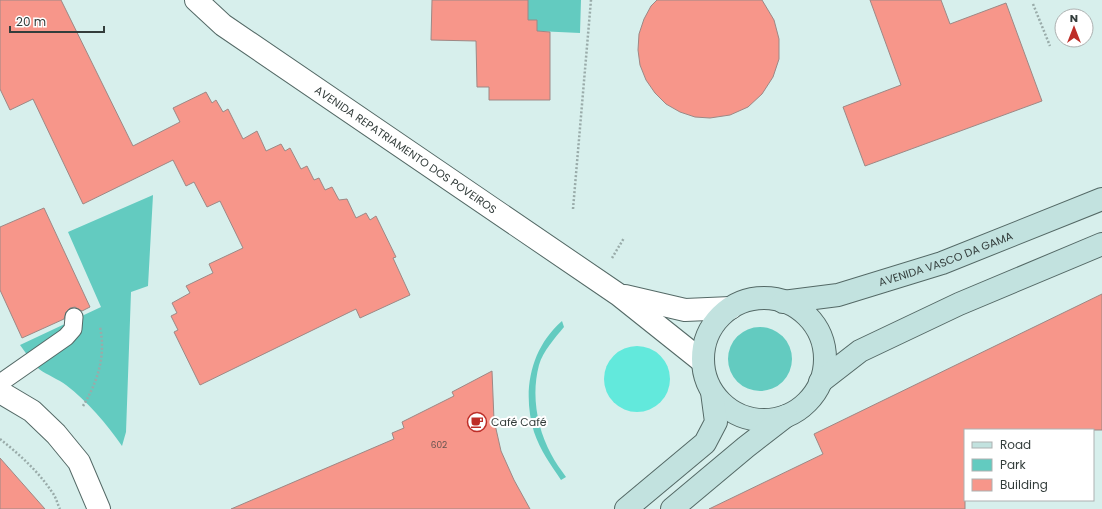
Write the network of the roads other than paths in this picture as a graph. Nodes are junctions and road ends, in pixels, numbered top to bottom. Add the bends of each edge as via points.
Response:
1 (196, 0) edge
2 (1102, 199) edge
3 (1102, 244) edge
4 (619, 295) junction
5 (783, 302) junction
6 (731, 308) junction
7 (74, 317) dead end
8 (703, 362) junction
9 (820, 382) junction
10 (0, 383) edge
11 (0, 392) edge
12 (712, 392) junction
13 (789, 414) junction
14 (99, 509) edge
15 (626, 509) edge
16 (672, 509) edge

1 - 4 street, AVENIDA REPATRIAMENTO DOS POVEIROS via 223,24
2 - 5 main road, AVENIDA VASCO DA GAMA via 942,263 838,295
3 - 9 main road via 959,304 860,351
4 - 6 street, AVENIDA REPATRIAMENTO DOS POVEIROS via 684,310
4 - 8 street, AVENIDA REPATRIAMENTO DOS POVEIROS
5 - 6 main road via 766,298 748,301
5 - 9 main road via 800,310 812,321 820,335 824,367
6 - 8 main road via 719,318 710,331 704,346
7 - 10 lane via 74,329 66,337
8 - 12 main road via 705,377
9 - 13 main road via 802,407
11 - 14 street via 32,411 56,434 79,462
12 - 13 main road via 724,405 738,414 755,419 772,419
12 - 15 main road via 716,422 705,443
13 - 16 main road

